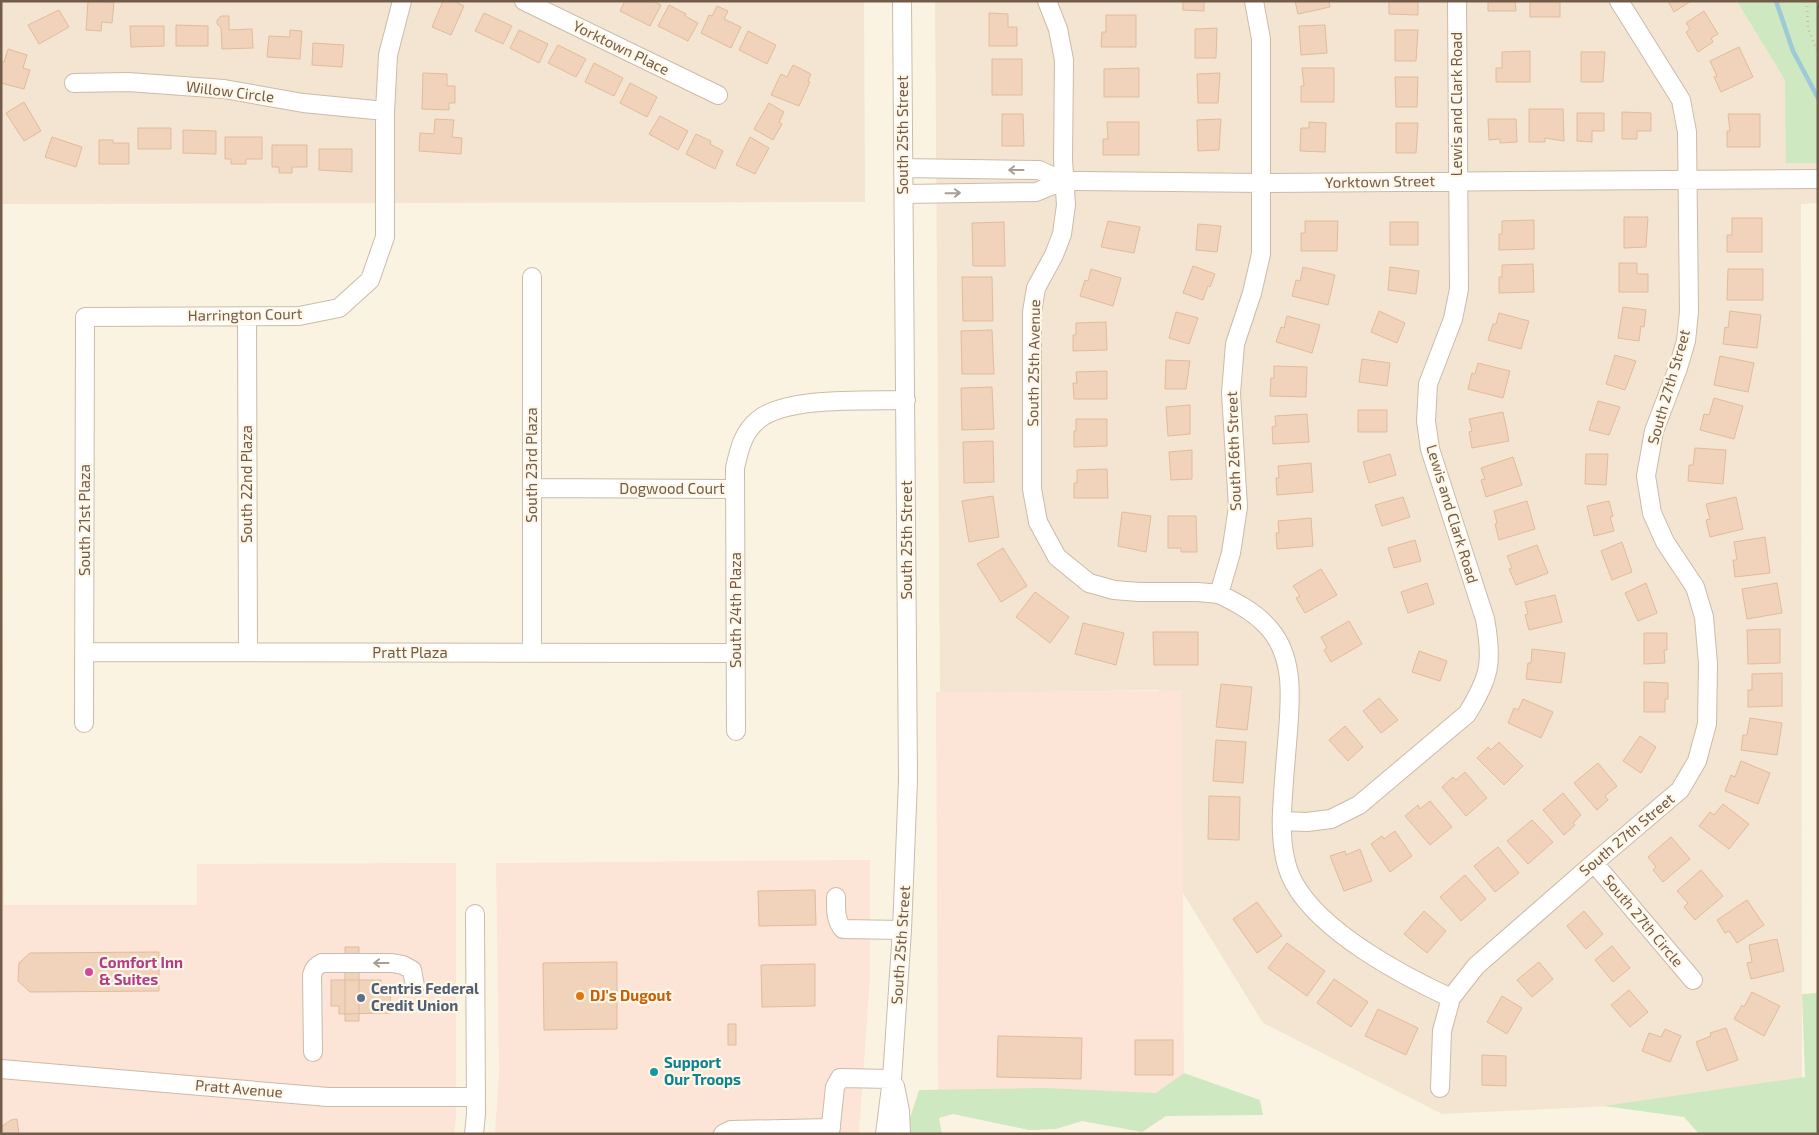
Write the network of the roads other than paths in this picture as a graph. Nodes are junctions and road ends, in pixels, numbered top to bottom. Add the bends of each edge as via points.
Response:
1 (402, 1) edge
2 (524, 1) edge
3 (902, 1) edge
4 (1047, 1) edge
5 (1254, 1) edge
6 (1457, 1) edge
7 (1619, 1) edge
8 (74, 83) dead end
9 (718, 95) dead end
10 (385, 110) junction
11 (903, 168) junction
12 (1818, 179) edge
13 (1688, 180) junction
14 (1063, 181) junction
15 (1458, 181) junction
16 (1262, 183) junction
17 (904, 194) junction
18 (532, 277) dead end
19 (85, 317) joint
20 (247, 317) junction
21 (906, 400) junction
22 (532, 488) junction
23 (735, 489) junction
24 (1218, 594) junction
25 (84, 652) junction
26 (248, 652) junction
27 (532, 653) junction
28 (736, 653) junction
29 (84, 723) dead end
30 (736, 732) dead end
31 (1282, 821) junction
32 (1594, 862) junction
33 (836, 897) dead end
34 (475, 914) dead end
35 (902, 930) junction
36 (1693, 980) dead end
37 (415, 986) dead end
38 (1451, 998) junction
39 (313, 1052) dead end
40 (1, 1069) edge
41 (892, 1079) junction
42 (1440, 1088) dead end
43 (476, 1097) junction
44 (831, 1131) edge
45 (474, 1134) edge
46 (723, 1134) edge
47 (885, 1134) edge
48 (901, 1134) edge

1 - 10 street, Harrington Court via 388,55
2 - 9 street, Yorktown Place
3 - 11 street, South 25th Street
4 - 14 street, South 25th Avenue via 1058,29 1064,60
5 - 16 street, South 26th Street via 1261,39
6 - 15 street, Lewis and Clark Road
7 - 13 street, South 27th Street via 1680,100 1687,132
8 - 10 street, Willow Circle via 128,82 224,89 303,103
10 - 20 street, Harrington Court via 385,237 370,280 339,308 299,316
14 -> 11 street, Yorktown Street via 1039,170
11 - 17 street, South 25th Street
12 - 13 street, Yorktown Street
13 - 15 street, Yorktown Street
13 - 32 street, South 27th Street via 1689,312 1686,341 1654,431 1646,476 1652,513 1665,542 1694,587 1704,617 1708,664 1707,724 1697,761 1680,790
14 - 16 street, Yorktown Street
17 -> 14 street, Yorktown Street via 1036,192
14 - 24 street, South 25th Avenue via 1066,204 1062,234 1036,288 1032,312 1032,489 1038,522 1057,557 1090,583 1114,590
15 - 16 street, Yorktown Street
15 - 31 street, Lewis and Clark Road via 1459,289 1453,319 1428,384 1426,421 1430,449 1485,619 1490,646 1487,675 1467,714 1359,805 1331,819
16 - 24 street, South 26th Street via 1261,254 1235,344 1231,393 1238,507 1231,552
17 - 21 street, South 25th Street
18 - 22 street, South 23rd Plaza
19 - 20 street, Harrington Court
19 - 25 street, South 21st Plaza
20 - 26 street, South 22nd Plaza
21 - 23 street, Dogwood Court via 796,405 758,419 739,448
21 - 35 street, South 25th Street via 908,780
22 - 23 street, Dogwood Court
22 - 27 street, South 23rd Plaza
23 - 28 street, South 24th Plaza
24 - 31 street via 1236,602 1267,625 1285,659 1290,679 1290,705
25 - 26 street, Pratt Plaza
25 - 29 street, South 21st Plaza
26 - 27 street, Pratt Plaza
27 - 28 street, Pratt Plaza
28 - 30 street, South 24th Plaza
31 - 38 street via 1283,848 1293,882 1308,904 1380,961
32 - 36 street, South 27th Circle
32 - 38 street, South 27th Street via 1476,966
33 - 35 street via 836,914 843,929
34 - 43 street
35 - 41 street, South 25th Street
37 -> 39 street via 412,970 403,965 318,965 312,974
38 - 42 street, South 27th Street via 1442,1031
40 - 43 street, Pratt Avenue via 328,1097
41 - 44 street via 840,1078 835,1087
41 - 47 street, South 25th Street
41 - 48 street, South 25th Street via 898,1094
43 - 45 street
44 - 46 street via 732,1130

